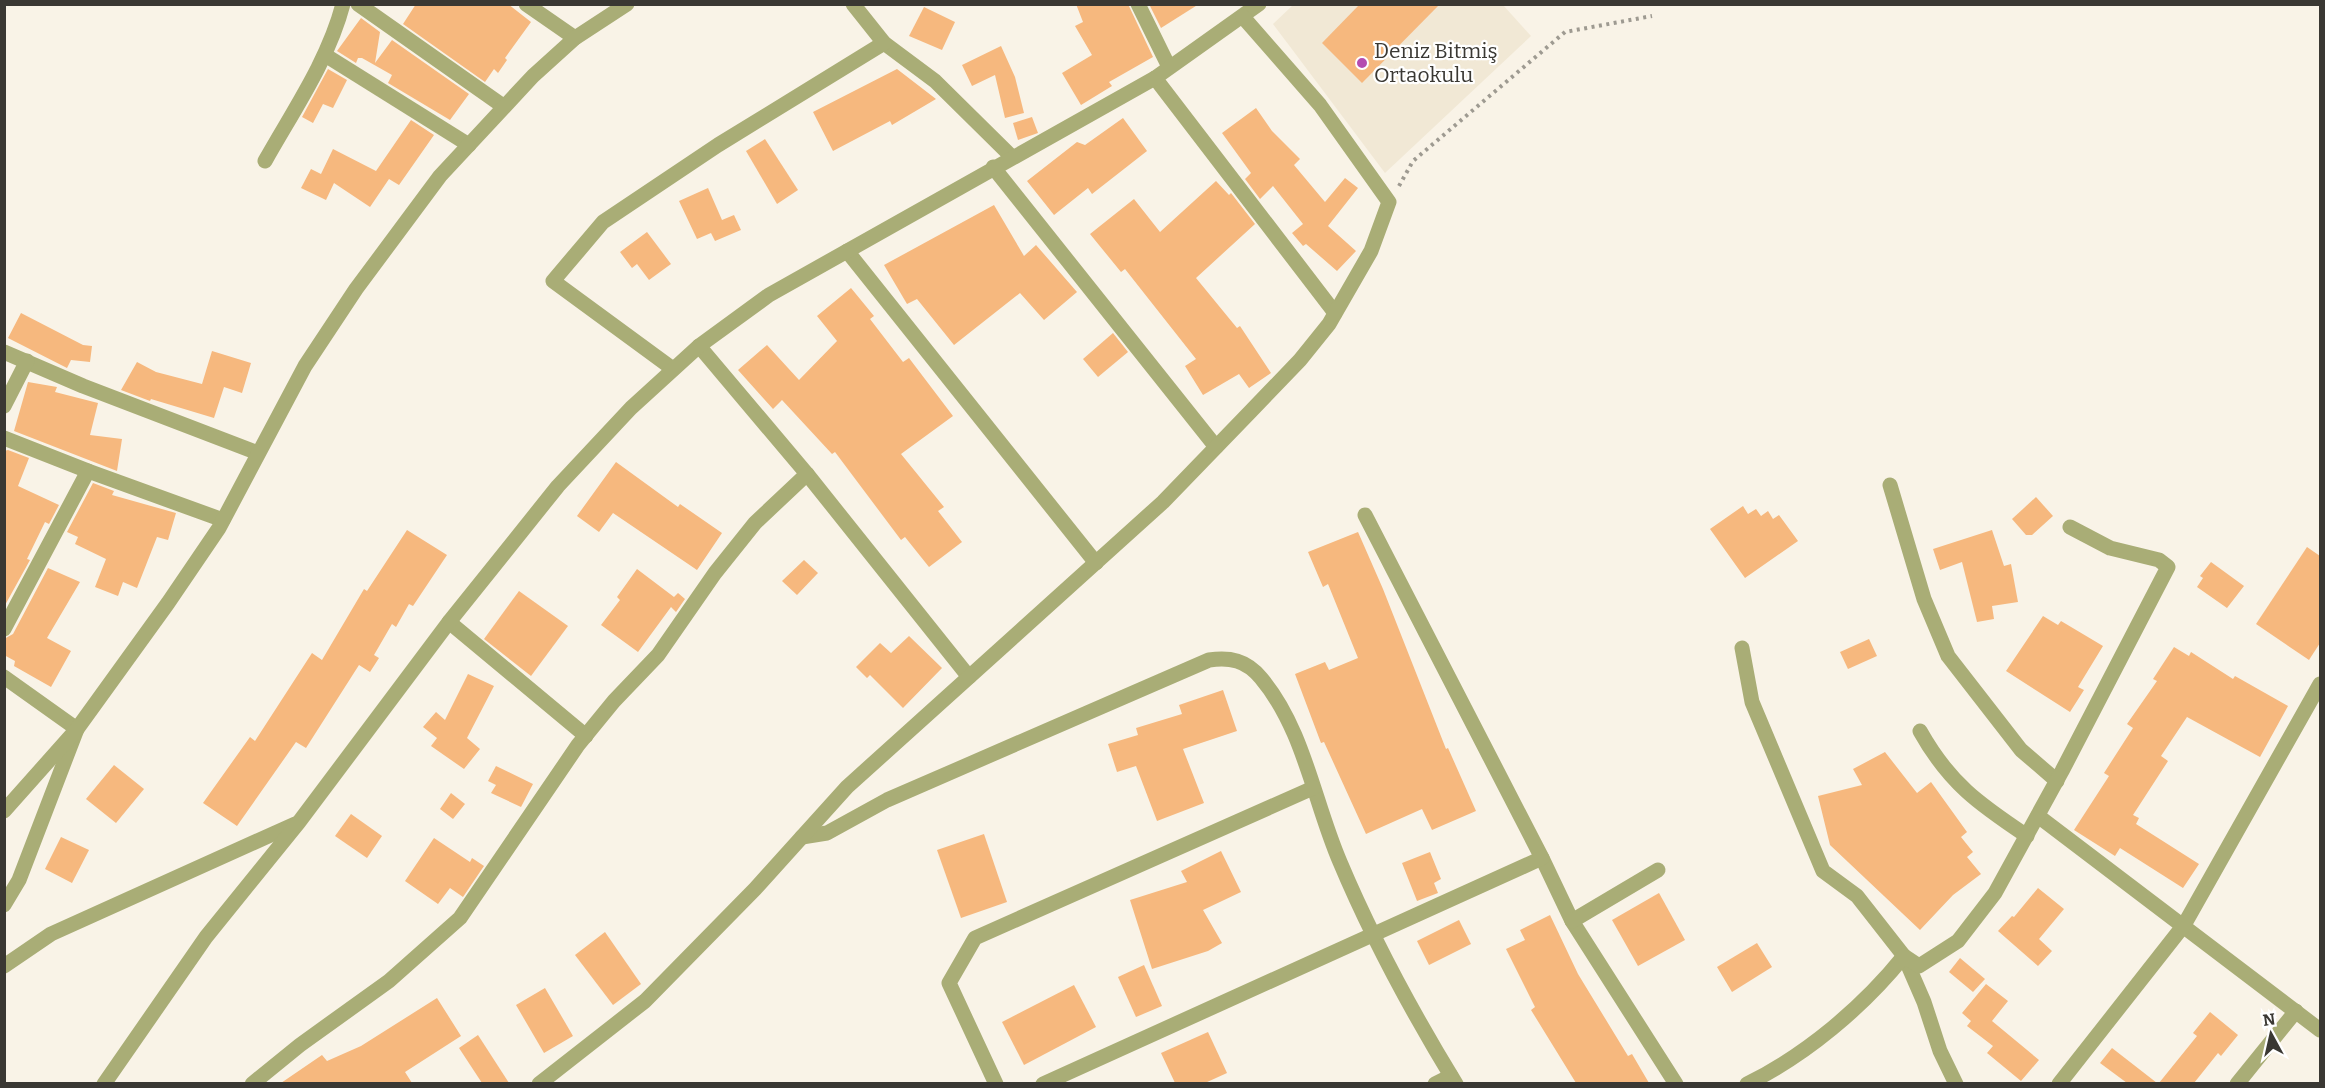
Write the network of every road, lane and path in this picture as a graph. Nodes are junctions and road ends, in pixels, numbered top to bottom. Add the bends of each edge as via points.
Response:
1 (343, 4) edge
2 (358, 4) edge
3 (526, 4) edge
4 (627, 4) edge
5 (853, 4) edge
6 (1138, 4) edge
7 (1258, 4) edge
8 (1652, 16) dead end
9 (1243, 17) junction
10 (575, 38) junction
11 (884, 43) junction
12 (325, 55) junction
13 (1169, 67) junction
14 (1155, 78) junction
15 (503, 106) junction
16 (469, 145) junction
17 (1012, 157) junction
18 (265, 161) dead end
19 (993, 167) junction
20 (1389, 202) junction
21 (847, 251) junction
22 (1335, 313) junction
23 (699, 345) junction
24 (4, 352) edge
25 (27, 361) junction
26 (673, 369) junction
27 (4, 406) edge
28 (4, 438) edge
29 (1216, 447) junction
30 (258, 453) junction
31 (88, 471) junction
32 (807, 474) junction
33 (1890, 485) dead end
34 (1365, 515) dead end
35 (223, 520) junction
36 (2070, 527) dead end
37 (1096, 563) junction
38 (449, 622) junction
39 (4, 629) edge
40 (1742, 648) dead end
41 (4, 677) edge
42 (969, 677) junction
43 (2320, 684) edge
44 (77, 729) junction
45 (1920, 731) dead end
46 (586, 736) junction
47 (2057, 781) junction
48 (1313, 788) junction
49 (4, 811) edge
50 (2038, 816) junction
51 (299, 822) junction
52 (2027, 836) junction
53 (802, 837) junction
54 (1542, 858) junction
55 (1658, 870) dead end
56 (4, 904) edge
57 (1572, 921) junction
58 (2184, 925) junction
59 (1374, 936) junction
60 (1904, 956) junction
61 (4, 966) edge
62 (2296, 1011) junction
63 (2320, 1030) edge
64 (1454, 1080) edge
65 (104, 1083) edge
66 (252, 1083) edge
67 (539, 1083) edge
68 (996, 1083) edge
69 (1043, 1083) edge
70 (1435, 1083) edge
71 (1676, 1083) edge
72 (1747, 1083) edge
73 (1956, 1083) edge
74 (2058, 1083) edge
75 (2237, 1083) edge

1 - 12 street
2 - 15 street
3 - 10 street
4 - 10 street
5 - 11 street
6 - 13 street
7 - 9 street
8 - 20 path via 1565,32 1413,161
9 - 13 street
9 - 20 street via 1320,105
10 - 15 street
11 - 17 street via 934,81
11 - 26 street via 708,151 603,222 553,281
12 - 16 street
12 - 18 street
13 - 14 street
14 - 17 street
14 - 22 street
15 - 16 street
16 - 30 street via 440,176 356,289 305,366
17 - 19 street
19 - 21 street via 953,194
19 - 29 street
20 - 22 street via 1371,251
21 - 23 street via 769,295
21 - 37 street
22 - 29 street via 1300,360
23 - 26 street
23 - 32 street
24 - 25 street
25 - 27 street
25 - 30 street
26 - 38 street via 558,486
28 - 31 street
29 - 37 street
30 - 35 street
31 - 35 street
31 - 39 street
32 - 42 street
32 - 46 street via 755,523 658,655
33 - 47 street via 1924,599 1948,656 2022,750
34 - 54 street
35 - 44 street
36 - 47 street via 2110,548 2159,560 2168,567
37 - 42 street
38 - 46 street
38 - 51 street
40 - 60 street via 1752,702 1823,871 1857,897
41 - 44 street
42 - 53 street via 847,787
43 - 58 street
44 - 49 street
44 - 56 street via 20,880
45 - 52 street via 1948,774 1972,799
46 - 66 street via 460,918 389,981
47 - 50 street
48 - 53 street via 1274,696 1260,676 1240,660 1225,658 1209,660 887,800 827,833
48 - 59 street via 1339,860
48 - 68 street via 975,938 949,983
50 - 52 street
50 - 58 street
51 - 61 street via 51,934
51 - 65 street via 206,937
52 - 60 street via 1995,893 1958,941 1919,966
53 - 67 street via 645,1001
54 - 57 street
54 - 59 street
55 - 57 street
57 - 71 street
58 - 62 street
58 - 74 street
59 - 64 street via 1425,1034
59 - 69 street
60 - 72 street via 1829,1029 1776,1069
60 - 73 street
62 - 63 street
62 - 75 street
64 - 70 street

